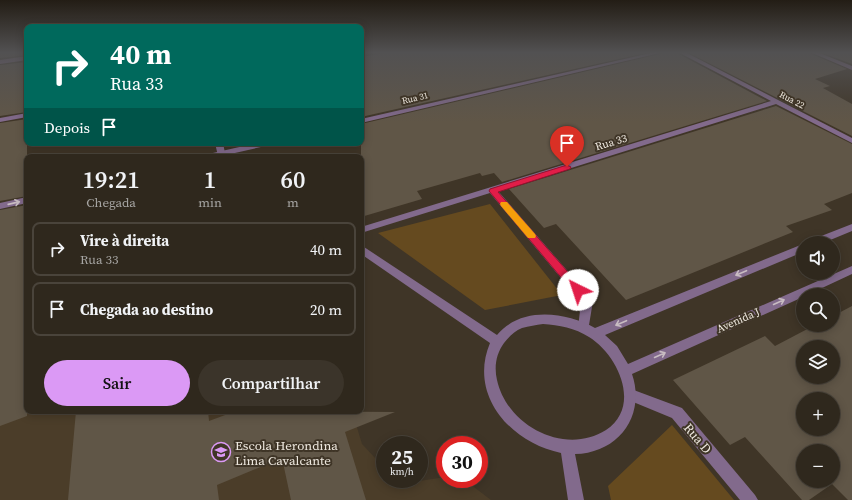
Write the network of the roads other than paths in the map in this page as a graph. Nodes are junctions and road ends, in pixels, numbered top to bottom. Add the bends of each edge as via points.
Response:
1 (560, 75) edge
2 (725, 75) edge
3 (776, 102) junction
4 (24, 116) edge
5 (0, 120) edge
6 (364, 120) edge
7 (852, 142) edge
8 (256, 146) edge
9 (228, 154) edge
10 (493, 191) junction
11 (24, 201) edge
12 (0, 206) edge
13 (852, 227) edge
14 (364, 229) edge
15 (831, 236) edge
16 (364, 251) edge
17 (796, 251) edge
18 (852, 270) edge
19 (589, 331) junction
20 (498, 342) junction
21 (625, 371) junction
22 (631, 395) junction
23 (566, 446) junction
24 (576, 500) edge
25 (750, 500) edge

1 - 6 street, Rua 31
2 - 3 street, Rua 22
3 - 7 street, Rua 22
3 - 10 street, Rua 33
4 - 5 street
8 - 9 street
10 - 14 street, Rua 33
10 - 19 street via 587,301
12 -> 11 street
13 - 15 street
16 - 20 street
17 -> 19 street
21 -> 18 street, Avenida J
19 - 20 street via 563,321 543,319 523,322 507,331
19 - 21 street via 612,350
20 - 23 street via 489,362 490,381 497,401 511,420 531,436 554,445
21 - 22 street
22 - 23 street via 627,414 617,431 600,442 578,447
22 - 25 street, Rua D via 677,413
23 - 24 street

